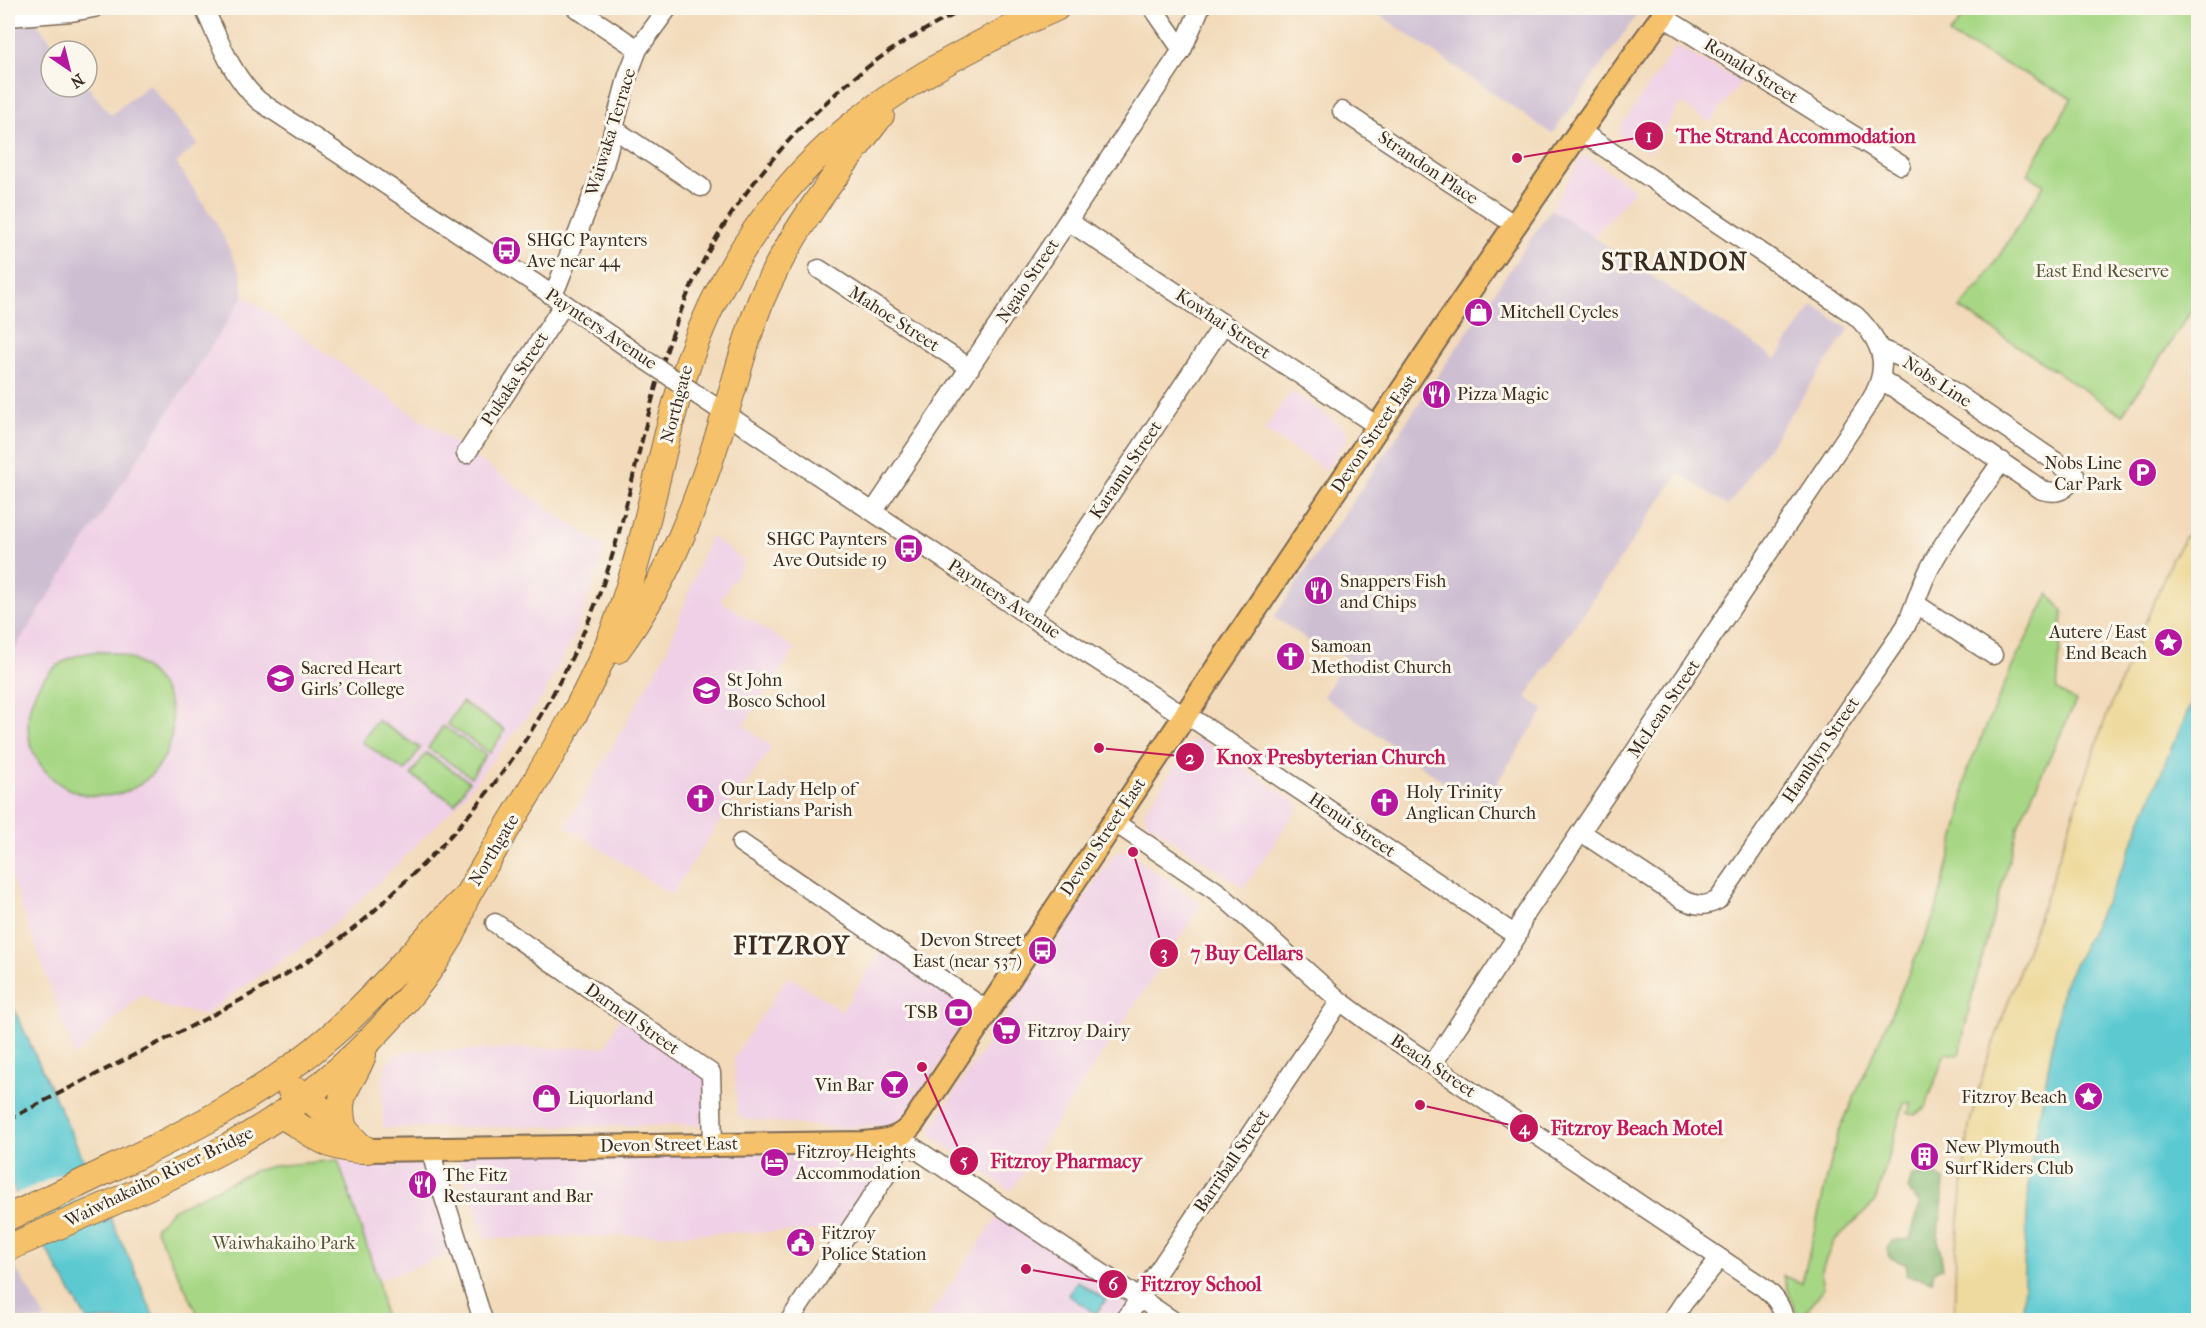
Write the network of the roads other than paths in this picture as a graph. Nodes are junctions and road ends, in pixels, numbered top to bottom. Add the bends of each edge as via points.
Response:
1 (94, 8) edge
2 (204, 8) edge
3 (576, 8) edge
4 (668, 8) edge
5 (1056, 8) edge
6 (1153, 8) edge
7 (1200, 8) edge
8 (1665, 12) edge
9 (1036, 14) edge
10 (8, 17) edge
11 (638, 49) junction
12 (1182, 50) junction
13 (918, 80) junction
14 (1342, 111) dead end
15 (614, 129) junction
16 (1580, 131) junction
17 (1901, 165) dead end
18 (701, 187) dead end
19 (1068, 220) junction
20 (1515, 225) junction
21 (819, 269) dead end
22 (558, 300) junction
23 (1223, 325) junction
24 (1880, 349) junction
25 (970, 368) junction
26 (1881, 379) junction
27 (725, 414) junction
28 (1378, 427) junction
29 (466, 454) dead end
30 (2002, 461) junction
31 (873, 512) junction
32 (1916, 604) junction
33 (1029, 616) junction
34 (1993, 655) dead end
35 (586, 691) junction
36 (1185, 716) junction
37 (1114, 822) junction
38 (1581, 832) junction
39 (741, 843) dead end
40 (466, 897) junction
41 (495, 923) dead end
42 (1517, 936) junction
43 (1340, 1001) junction
44 (988, 1011) junction
45 (367, 1043) junction
46 (1432, 1065) junction
47 (274, 1079) joint
48 (306, 1096) junction
49 (281, 1115) junction
50 (344, 1129) junction
51 (898, 1137) junction
52 (713, 1144) junction
53 (434, 1149) junction
54 (367, 1150) junction
55 (120, 1179) junction
56 (10, 1216) edge
57 (8, 1248) edge
58 (1720, 1258) junction
59 (1140, 1299) junction
60 (483, 1320) edge
61 (790, 1320) edge
62 (1125, 1320) edge
63 (1172, 1320) edge
64 (1672, 1320) edge
65 (1784, 1320) edge

1 - 10 street
2 - 22 street, Paynters Avenue via 236,74 259,101
3 - 11 street
4 - 11 street, Waiwaka Terrace
5 - 9 highway, Northgate
6 - 12 street
7 - 12 street, Ngaio Street
8 - 16 main road, Devon Street East
8 - 17 street, Ronald Street
9 - 13 highway, Northgate
11 - 15 street, Waiwaka Terrace
12 - 19 street, Ngaio Street
13 - 27 highway via 884,112 786,249 753,322
13 - 35 highway, Northgate via 855,123 800,175 755,231 718,293 690,359 628,588
14 - 20 street, Strandon Place
15 - 18 street
15 - 22 street, Waiwaka Terrace via 603,169 556,286
16 - 20 main road, Devon Street East
16 - 24 street, Nobs Line via 1856,316 1867,326
19 - 23 street, Kowhai Street
19 - 25 street, Ngaio Street
20 - 28 main road, Devon Street East
21 - 25 street, Mahoe Street
22 - 27 street, Paynters Avenue, bridge
22 - 29 street, Pukaka Street
23 - 28 street, Kowhai Street
23 - 33 street, Karamu Street
24 - 26 street, McLean Street
24 - 30 street, Nobs Line via 1907,360 2075,475 2066,489 2051,493
25 - 31 street, Ngaio Street
26 - 30 street, Nobs Line
26 - 38 street, McLean Street via 1869,404
27 - 31 street, Paynters Avenue
27 - 35 highway via 667,570
28 - 36 main road, Devon Street East
30 - 32 street, Hamblyn Street via 1945,544 1925,578
31 - 33 street, Paynters Avenue
32 - 34 street
32 - 38 street, Hamblyn Street via 1905,626 1718,900 1696,906 1683,900
33 - 36 street, Paynters Avenue
35 - 40 highway, Northgate
36 - 37 main road, Devon Street East
36 - 42 street, Henui Street
37 - 43 street, Beach Street via 1219,893
37 - 44 main road, Devon Street East
38 - 42 street, McLean Street via 1523,918
39 - 44 street
40 - 45 highway, Northgate via 452,936 413,992
40 - 47 highway, Northgate via 359,1010
41 - 52 street, Darnell Street via 711,1073
42 - 46 street, McLean Street
43 - 46 street, Beach Street
43 - 59 street, Barriball Street
44 - 51 main road, Devon Street East via 913,1123
45 - 48 highway, Northgate
45 - 50 highway via 341,1100
46 - 58 street, Beach Street
47 - 55 highway, Waiwhakaiho River Bridge
48 - 49 highway, Waiwhakaiho River Bridge
48 - 50 highway
48 - 55 highway via 299,1091 282,1094 211,1137
49 - 54 highway via 330,1145
49 - 55 highway, Waiwhakaiho River Bridge via 225,1149
50 - 54 highway
51 - 52 main road, Devon Street East via 863,1143
51 - 59 street
51 - 61 street via 893,1165
52 - 53 main road, Devon Street East
53 - 54 main road, Devon Street East
53 - 60 street via 434,1164
55 - 56 highway
55 - 57 highway, Waiwhakaiho River Bridge
58 - 64 street
58 - 65 street, Beach Street via 1772,1295
59 - 62 street, Barriball Street
59 - 63 street

